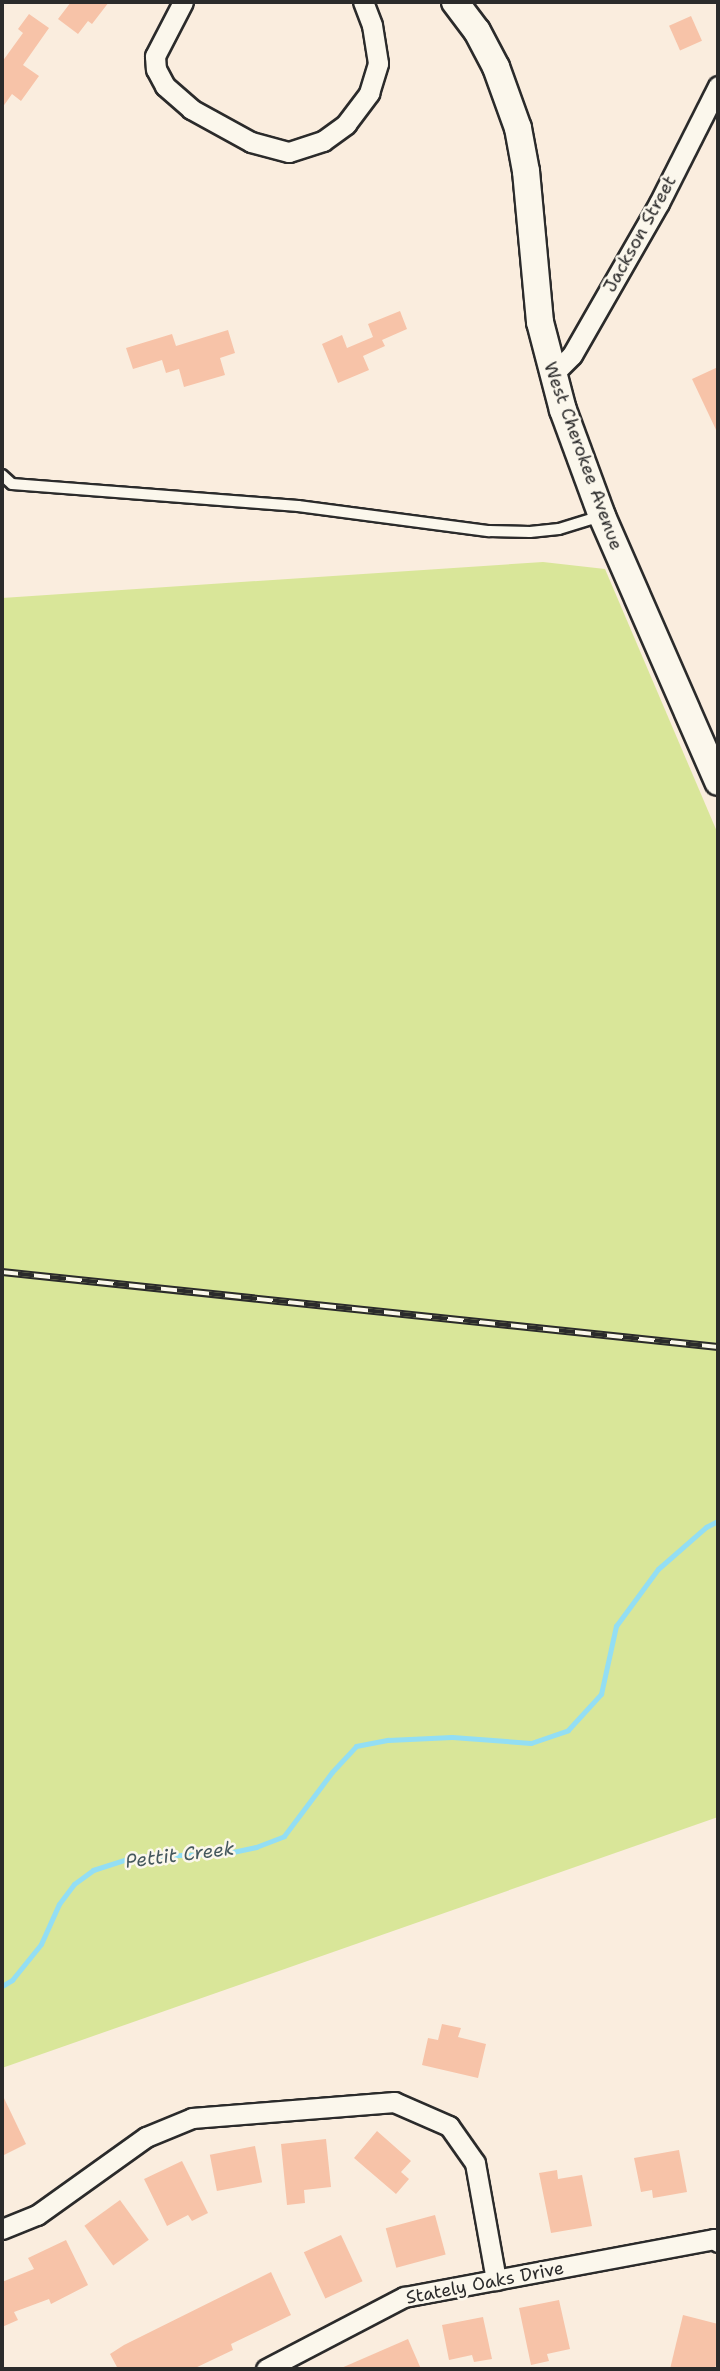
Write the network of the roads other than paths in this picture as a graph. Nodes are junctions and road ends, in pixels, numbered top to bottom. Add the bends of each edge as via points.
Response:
1 (183, 2) edge
2 (363, 2) edge
3 (455, 2) edge
4 (718, 86) edge
5 (552, 375) junction
6 (2, 475) edge
7 (601, 516) junction
8 (718, 782) edge
9 (2, 2229) edge
10 (718, 2242) edge
11 (496, 2280) junction
12 (266, 2369) edge

1 - 2 street via 155,56 165,86 191,108 251,142 289,152 323,141 346,124 369,93 378,63
3 - 5 main road, West Cherokee Avenue via 496,67 518,128 540,323
4 - 5 street, Jackson Street via 599,308 572,355
5 - 7 main road, West Cherokee Avenue
6 - 7 lane via 12,484 298,506 489,531 559,529
7 - 8 main road, West Cherokee Avenue
9 - 11 street via 37,2215 146,2137 192,2118 394,2102 449,2126 475,2163
10 - 11 street, Stately Oaks Drive via 714,2239
11 - 12 street, Stately Oaks Drive via 404,2297

